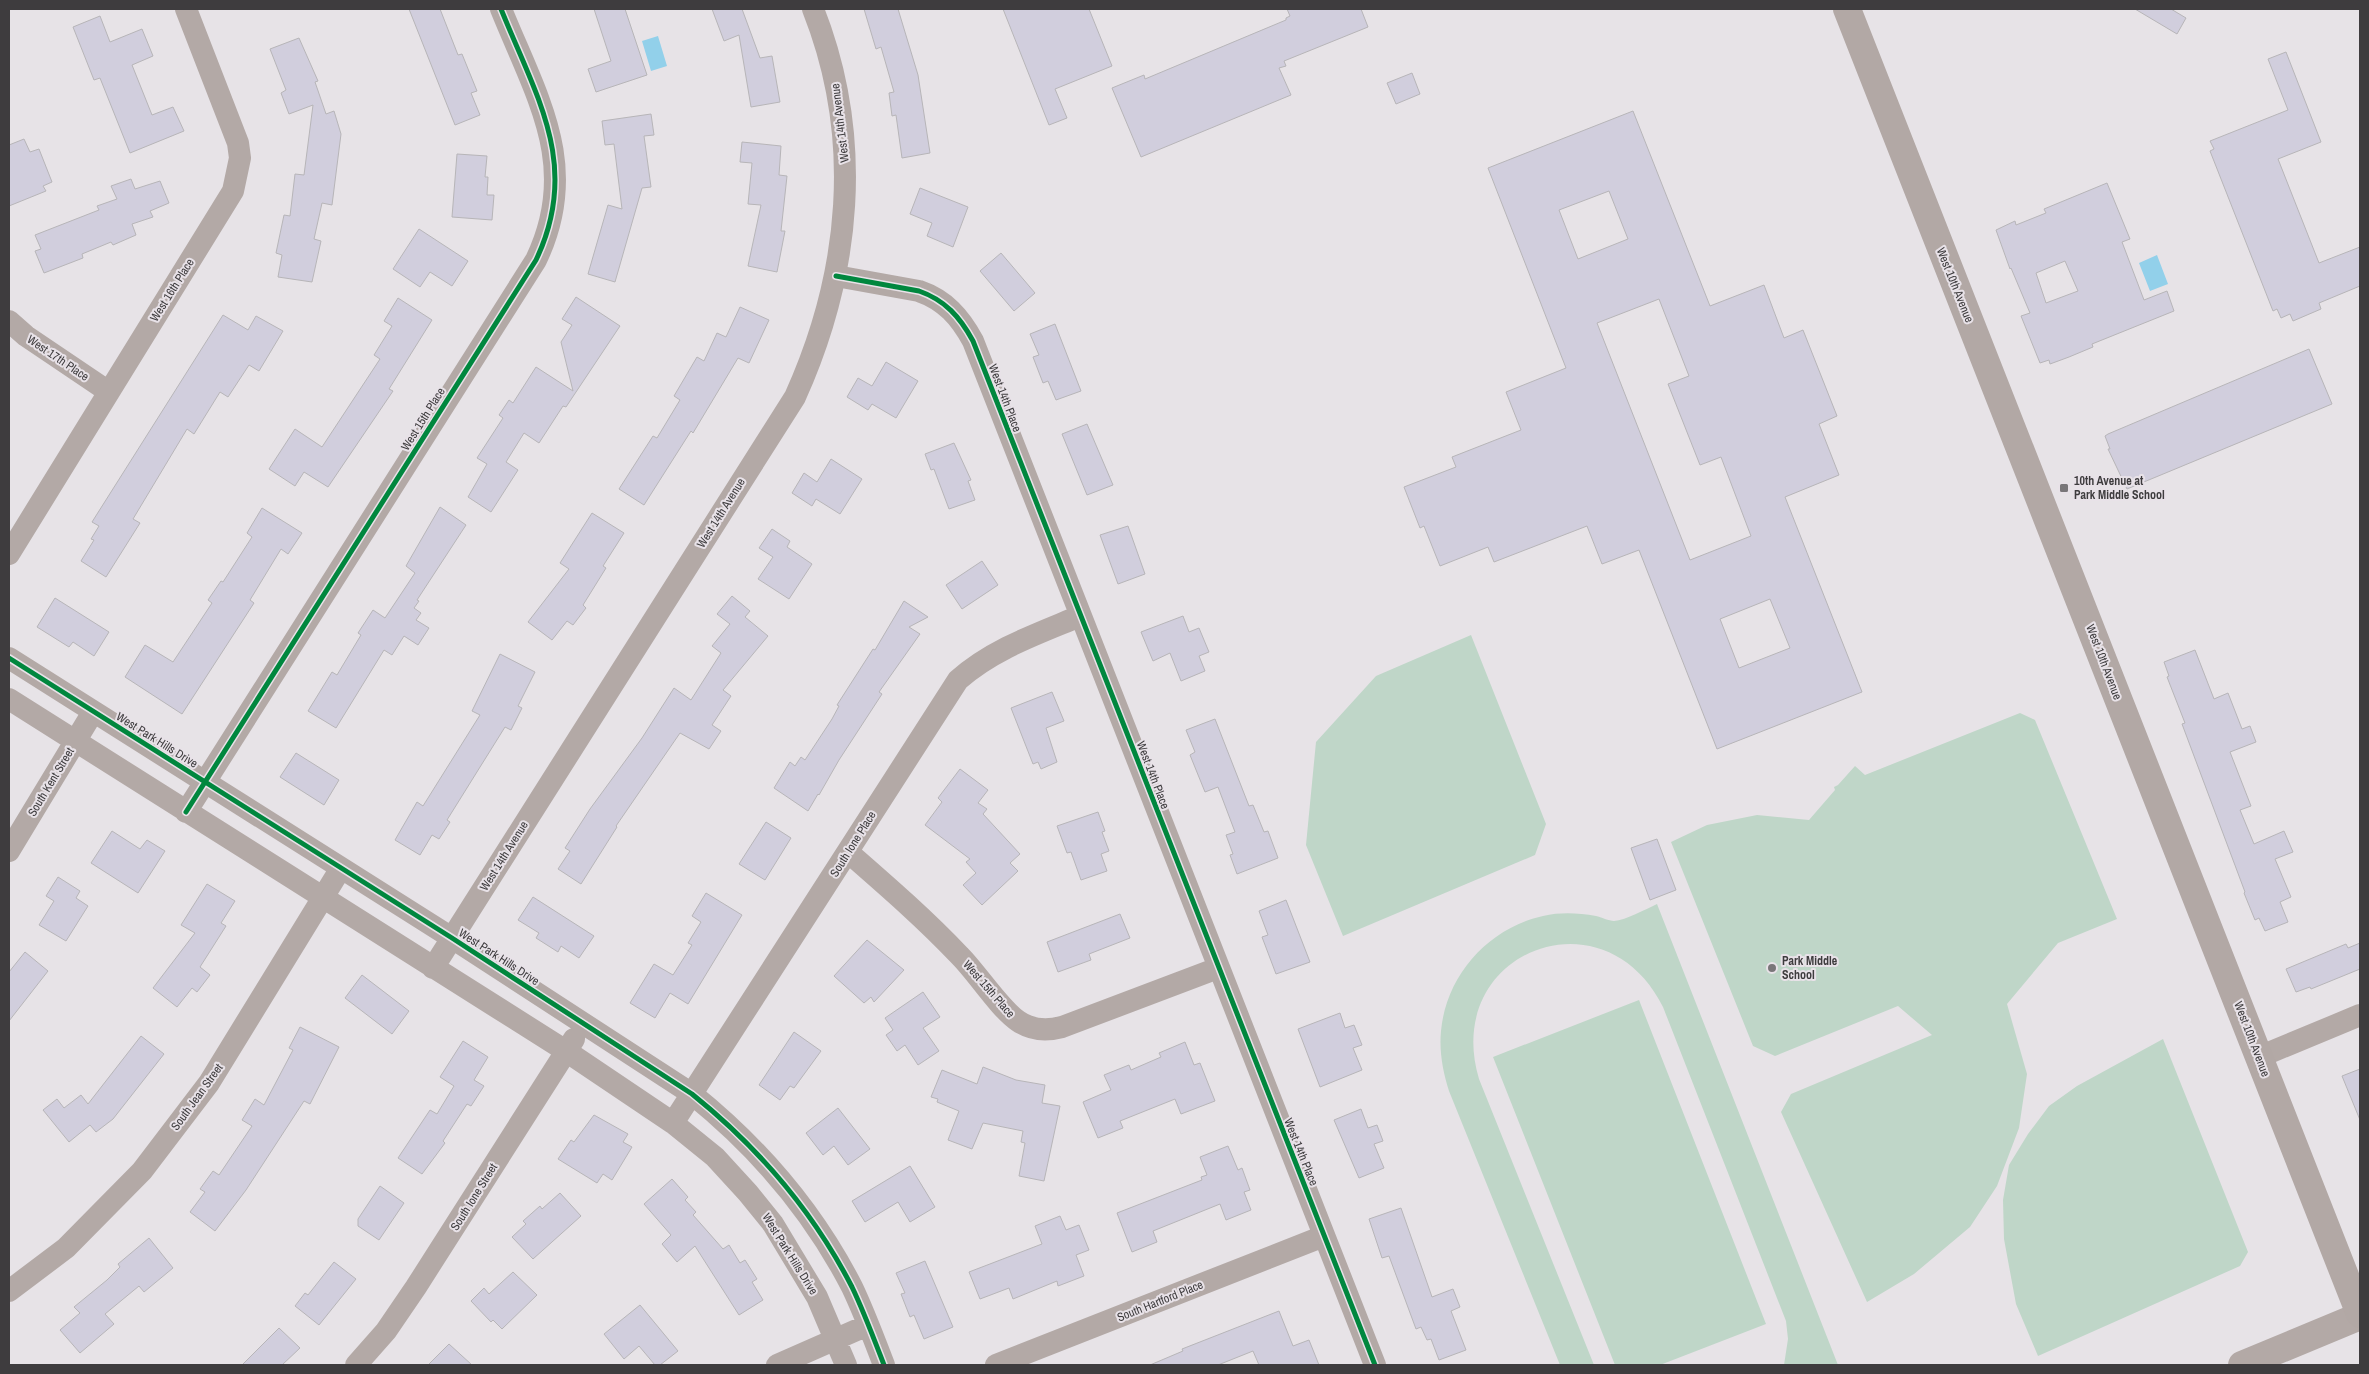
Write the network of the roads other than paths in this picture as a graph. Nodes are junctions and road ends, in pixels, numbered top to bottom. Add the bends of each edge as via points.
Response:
1 (186, 9) edge
2 (501, 9) edge
3 (813, 9) edge
4 (1847, 9) edge
5 (836, 276) junction
6 (9, 320) edge
7 (109, 392) junction
8 (9, 554) edge
9 (1080, 616) junction
10 (9, 658) edge
11 (9, 699) edge
12 (93, 712) junction
13 (76, 741) junction
14 (205, 782) junction
15 (186, 812) junction
16 (9, 851) edge
17 (848, 852) junction
18 (341, 868) junction
19 (323, 898) junction
20 (452, 938) junction
21 (433, 968) junction
22 (1218, 968) junction
23 (2360, 1015) edge
24 (583, 1023) junction
25 (566, 1051) junction
26 (2259, 1057) junction
27 (692, 1094) junction
28 (673, 1123) junction
29 (1324, 1236) junction
30 (9, 1291) edge
31 (2360, 1315) edge
32 (868, 1325) junction
33 (836, 1338) junction
34 (356, 1365) edge
35 (777, 1365) edge
36 (846, 1365) edge
37 (884, 1365) edge
38 (996, 1365) edge
39 (1375, 1365) edge
40 (2242, 1365) edge

1 - 7 street, West 16th Place via 238,143 237,174 233,191
2 - 14 street, West 15th Place via 552,145 556,197 544,243
3 - 5 street, West 14th Avenue via 834,72 846,167 844,225
4 - 26 main road, West 10th Avenue
5 - 9 street, West 14th Place via 913,289 931,295 955,312 965,327
5 - 20 street, West 14th Avenue via 823,328 795,397
6 - 7 street, West 17th Place via 26,336
7 - 8 street, West 16th Place
9 - 17 street, South Ione Place via 991,655 958,680
9 - 22 street, West 14th Place
10 - 12 street, West Park Hills Drive
11 - 13 street, West Park Hills Drive
12 - 13 street, South Kent Street
12 - 14 street, West Park Hills Drive
13 - 15 street, West Park Hills Drive
13 - 16 street, South Kent Street
14 - 15 street, West 15th Place
14 - 18 street, West Park Hills Drive
15 - 19 street, West Park Hills Drive
17 - 22 street, West 15th Place via 937,932 1011,1015 1029,1027 1047,1030 1062,1027
17 - 27 street, South Ione Place
18 - 19 street, South Jean Street
18 - 20 street, West Park Hills Drive
19 - 21 street, West Park Hills Drive
19 - 30 street, South Jean Street via 209,1083 142,1171 66,1248
20 - 21 street, West 14th Avenue
20 - 24 street, West Park Hills Drive
21 - 25 street, West Park Hills Drive
22 - 29 street, West 14th Place
23 - 26 street
24 - 25 street, South Ione Street
24 - 27 street, West Park Hills Drive
25 - 28 street, West Park Hills Drive
25 - 34 street, South Ione Street via 416,1287 386,1331
26 - 31 main road, West 10th Avenue
27 - 28 street, South Ione Place
27 - 32 street, West Park Hills Drive via 755,1150 805,1210 852,1288
28 - 33 street, West Park Hills Drive via 715,1157 773,1224 817,1297
29 - 38 street, South Hartford Place
29 - 39 street, West 14th Place
31 - 40 street
32 - 33 street
32 - 37 street, West Park Hills Drive
33 - 35 street
33 - 36 street, West Park Hills Drive

